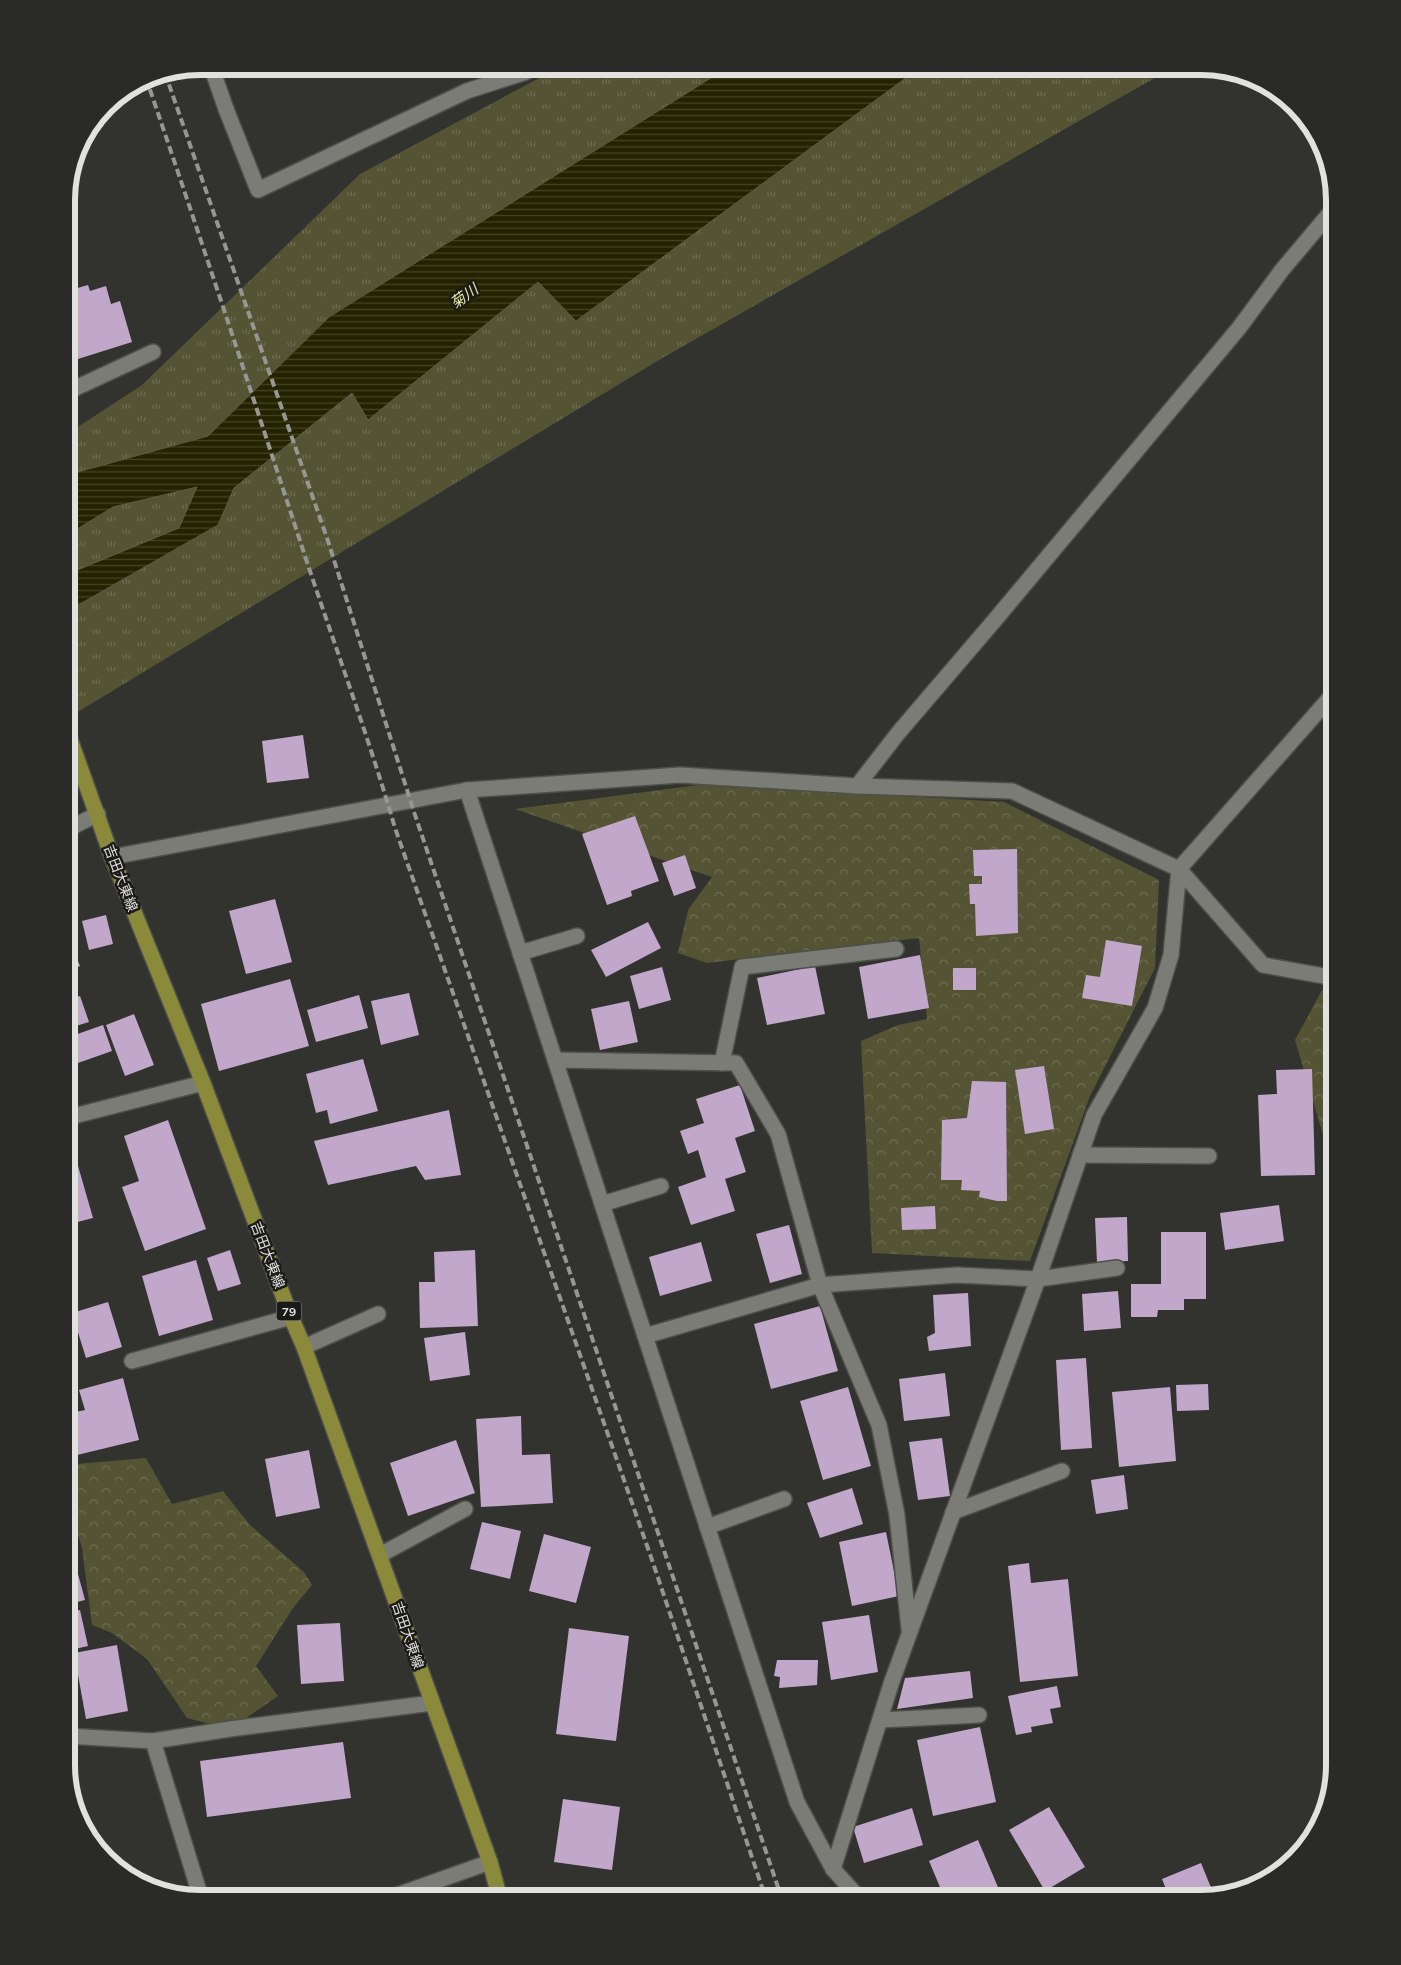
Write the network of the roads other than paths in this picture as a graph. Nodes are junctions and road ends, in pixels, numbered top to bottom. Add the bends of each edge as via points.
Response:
1 (213, 75) edge
2 (517, 75) edge
3 (1326, 228) edge
4 (153, 352) dead end
5 (75, 388) edge
6 (1326, 702) edge
7 (75, 752) edge
8 (857, 786) junction
9 (467, 790) junction
10 (98, 814) junction
11 (75, 826) edge
12 (112, 857) junction
13 (1179, 869) junction
14 (577, 936) dead end
15 (896, 949) dead end
16 (520, 953) junction
17 (1326, 976) edge
18 (555, 1060) junction
19 (722, 1063) junction
20 (203, 1082) junction
21 (75, 1116) edge
22 (1080, 1155) junction
23 (1209, 1156) dead end
24 (661, 1186) dead end
25 (602, 1204) junction
26 (1117, 1268) dead end
27 (1038, 1279) junction
28 (820, 1285) junction
29 (378, 1314) dead end
30 (291, 1317) junction
31 (645, 1336) junction
32 (304, 1347) junction
33 (132, 1362) dead end
34 (1062, 1470) dead end
35 (784, 1498) dead end
36 (465, 1508) dead end
37 (953, 1512) junction
38 (708, 1527) junction
39 (380, 1555) junction
40 (910, 1632) junction
41 (432, 1703) junction
42 (979, 1715) dead end
43 (880, 1720) junction
44 (75, 1737) edge
45 (153, 1741) junction
46 (490, 1862) junction
47 (833, 1869) junction
48 (199, 1890) edge
49 (409, 1890) edge
50 (498, 1890) edge
51 (852, 1890) edge

1 - 2 street via 258,190 467,91
3 - 8 street via 1282,270 1239,328
4 - 5 street
6 - 13 street
7 - 10 main road, 吉田大東線 / 79
8 - 9 street via 680,776
8 - 13 street via 1012,791
9 - 12 street
9 - 16 street
10 - 11 street
10 - 12 main road, 吉田大東線 / 79
12 - 20 main road, 吉田大東線 / 79
13 - 17 street via 1263,965
13 - 22 street via 1171,955 1155,1008 1094,1115
14 - 16 street
15 - 19 street via 742,967
16 - 18 street
18 - 19 street
18 - 25 street
19 - 28 street via 736,1063 778,1134
20 - 21 street
20 - 30 main road, 吉田大東線 / 79
22 - 23 street
22 - 27 street
24 - 25 street
25 - 31 street
26 - 27 street
27 - 28 street via 957,1275
27 - 37 street
28 - 31 street
28 - 40 street via 879,1425 897,1514
29 - 32 street
30 - 32 main road, 吉田大東線 / 79
30 - 33 street
31 - 38 street
32 - 39 main road, 吉田大東線 / 79
34 - 37 street
35 - 38 street
36 - 39 street
37 - 40 street
38 - 47 street via 797,1802
39 - 41 main road, 吉田大東線 / 79
40 - 43 street
41 - 45 street
41 - 46 main road, 吉田大東線 / 79
42 - 43 street
43 - 47 street
44 - 45 street
45 - 48 street
46 - 49 street
46 - 50 main road, 吉田大東線 / 79
47 - 51 street

